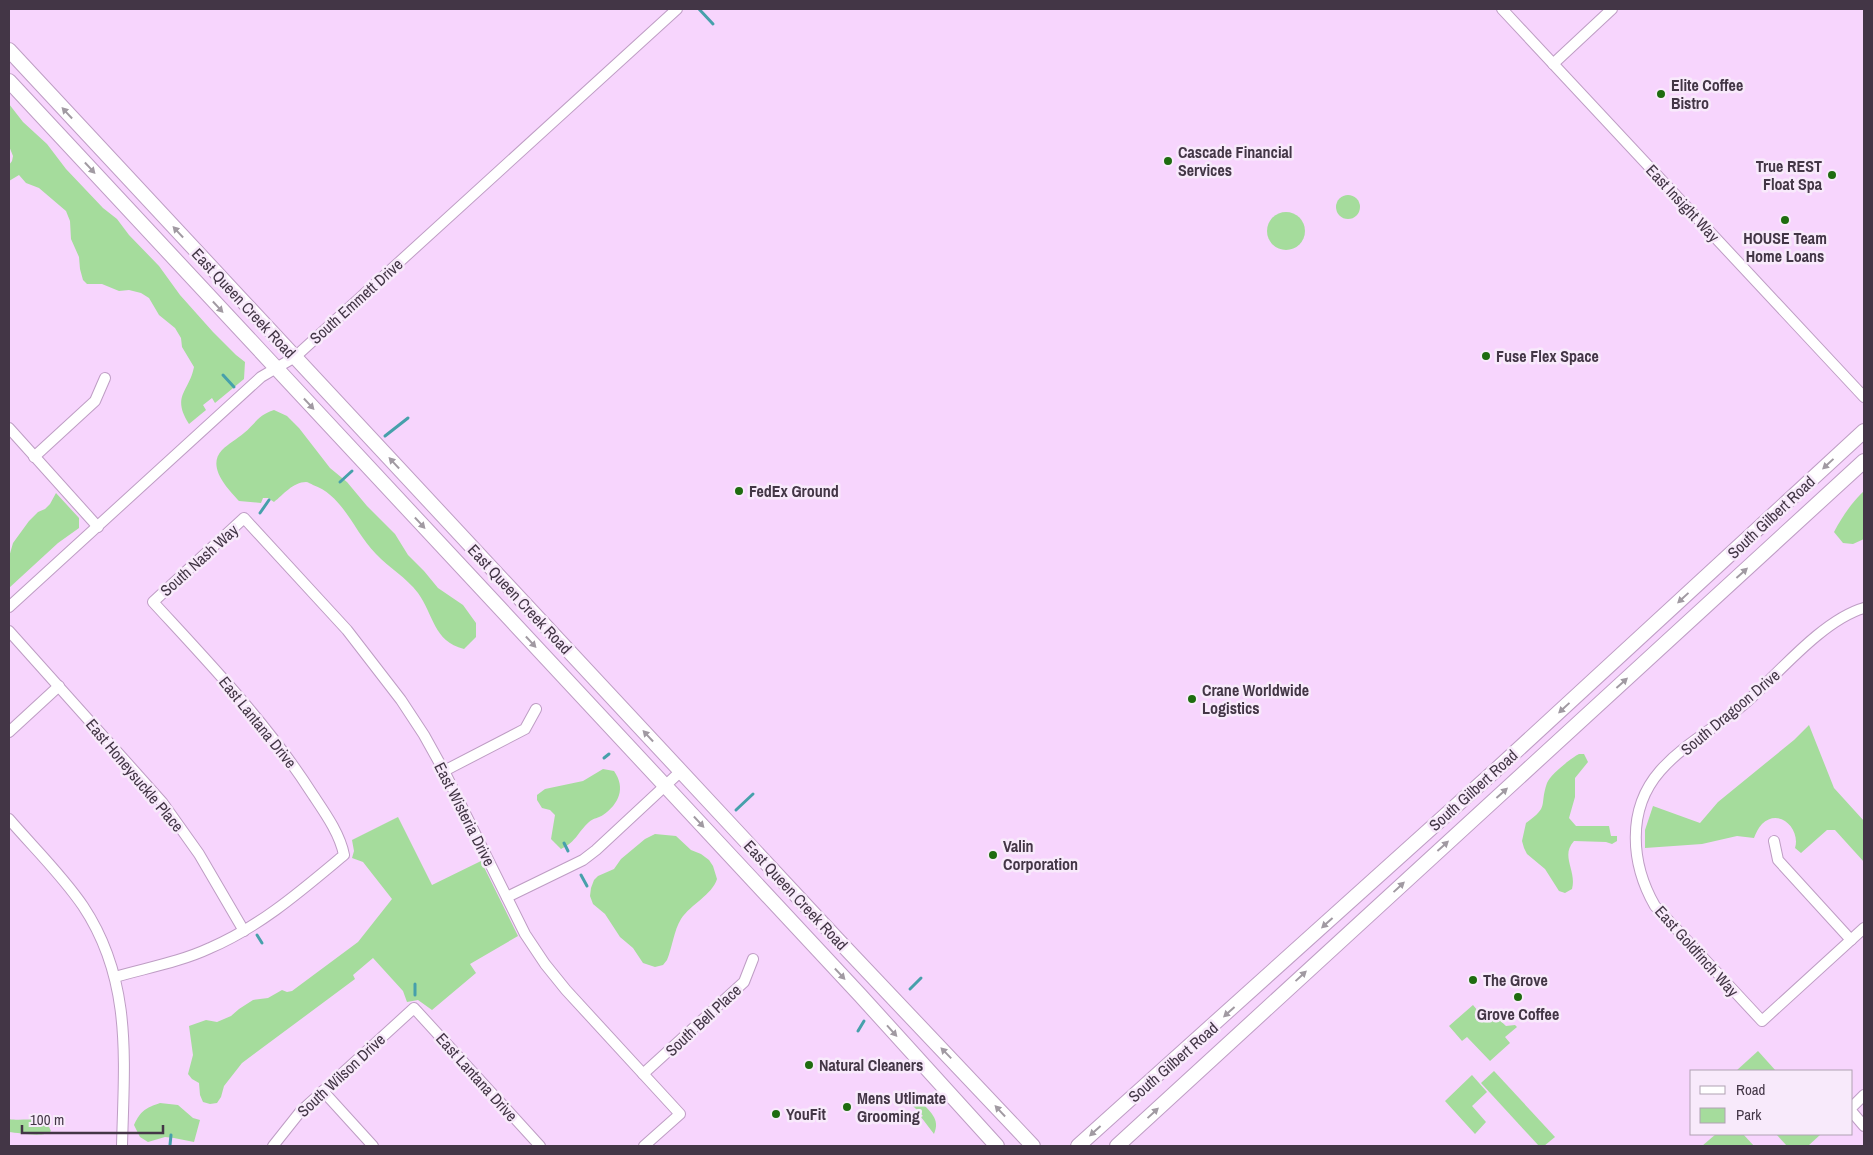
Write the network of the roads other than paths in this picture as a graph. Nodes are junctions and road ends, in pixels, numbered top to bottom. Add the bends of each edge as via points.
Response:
1 (677, 9) edge
2 (1502, 9) edge
3 (1612, 9) edge
4 (9, 50) edge
5 (1553, 64) junction
6 (9, 81) edge
7 (284, 363) junction
8 (105, 378) dead end
9 (1864, 397) edge
10 (9, 428) edge
11 (1864, 431) edge
12 (34, 457) junction
13 (1864, 461) edge
14 (244, 518) joint
15 (98, 526) junction
16 (153, 602) joint
17 (9, 608) edge
18 (1864, 608) edge
19 (9, 631) edge
20 (59, 686) junction
21 (536, 709) dead end
22 (9, 732) edge
23 (444, 770) junction
24 (681, 771) junction
25 (665, 786) junction
26 (1451, 809) junction
27 (1638, 816) joint
28 (9, 819) edge
29 (1466, 826) junction
30 (1774, 841) dead end
31 (507, 897) junction
32 (1864, 928) edge
33 (244, 931) junction
34 (1851, 940) junction
35 (753, 959) dead end
36 (115, 977) junction
37 (876, 980) junction
38 (1253, 990) junction
39 (860, 995) junction
40 (1268, 1007) junction
41 (414, 1008) joint
42 (643, 1074) junction
43 (323, 1090) junction
44 (1864, 1095) edge
45 (1853, 1106) edge
46 (1853, 1113) edge
47 (1864, 1126) edge
48 (122, 1146) edge
49 (273, 1146) edge
50 (374, 1146) edge
51 (540, 1146) edge
52 (644, 1146) edge
53 (997, 1146) edge
54 (1033, 1146) edge
55 (1078, 1146) edge
56 (1117, 1146) edge

1 - 7 street, South Emmett Drive
2 - 5 street, East Insight Way
3 - 5 street
7 -> 4 main road, East Queen Creek Road
5 - 9 street, East Insight Way
6 -> 7 main road, East Queen Creek Road
7 - 15 street, South Emmett Drive via 261,377
24 -> 7 main road, East Queen Creek Road
7 -> 25 main road, East Queen Creek Road
8 - 12 street via 95,402
10 - 12 street
11 -> 26 main road, South Gilbert Road
12 - 15 street
29 -> 13 main road, South Gilbert Road
14 - 16 street, South Nash Way
14 - 23 street, East Wisteria Drive via 347,630 424,735
15 - 17 street, South Emmett Drive
16 - 33 street, East Lantana Drive via 270,733 319,803 342,843 344,855 286,903
18 - 27 street, South Dragoon Drive via 1840,618 1823,630 1741,707 1660,771
19 - 20 street, East Honeysuckle Place
20 - 22 street
20 - 33 street, East Honeysuckle Place via 183,830
21 - 23 street via 524,729
23 - 31 street, East Wisteria Drive
24 - 25 street
24 - 37 main road, East Queen Creek Road
25 - 31 street via 583,860
25 -> 39 main road, East Queen Creek Road
26 - 29 main road
26 -> 38 main road, South Gilbert Road
27 - 34 street, East Goldfinch Way via 1635,830 1639,866 1645,888 1655,906 1762,1021
28 - 36 street via 82,906 101,939
40 -> 29 main road, South Gilbert Road
30 - 34 street via 1778,860
31 - 42 street, East Wisteria Drive via 525,934 545,964
32 - 34 street
33 - 36 street via 190,956
35 - 42 street, South Bell Place via 744,982
36 - 48 street via 124,1024
37 - 39 main road
54 -> 37 main road, East Queen Creek Road
38 - 40 main road
38 -> 55 main road, South Gilbert Road
39 -> 53 main road, East Queen Creek Road
56 -> 40 main road, South Gilbert Road
41 - 43 street, South Wilson Drive
41 - 51 street, East Lantana Drive
42 - 52 street, East Wisteria Drive via 680,1114
43 - 49 street, South Wilson Drive via 300,1112
43 - 50 street
44 - 45 street
46 - 47 street

